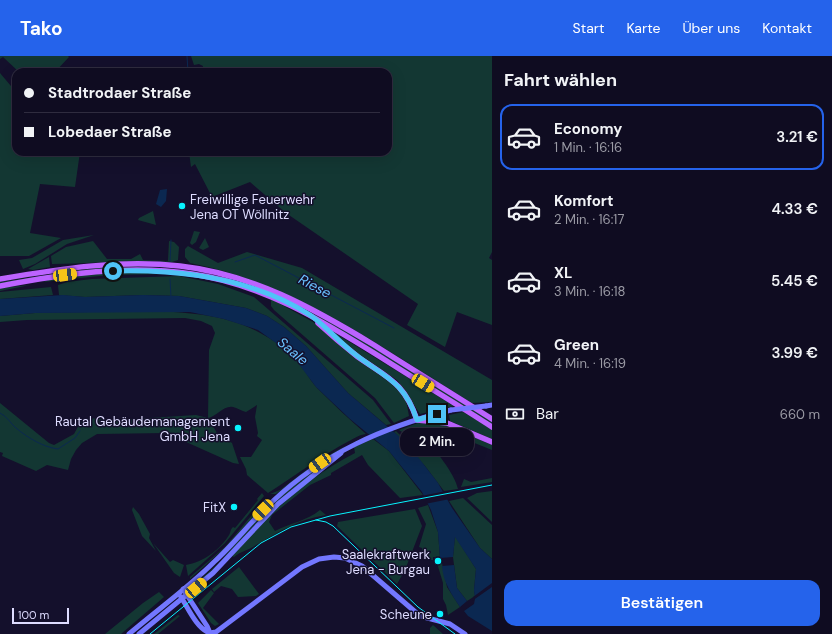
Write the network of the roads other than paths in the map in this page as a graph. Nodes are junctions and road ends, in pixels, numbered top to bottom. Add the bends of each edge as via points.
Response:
1 (0, 279) edge
2 (0, 286) edge
3 (311, 316) junction
4 (492, 405) edge
5 (492, 419) edge
6 (417, 420) junction
7 (492, 427) edge
8 (492, 442) edge
9 (346, 448) junction
10 (183, 589) junction
11 (178, 593) junction
12 (187, 595) junction
13 (182, 599) junction
14 (210, 633) edge
15 (129, 634) edge
16 (139, 634) edge
17 (465, 634) edge

1 - 5 main road via 92,265 143,263 188,267 239,278 285,295 314,310
2 - 3 main road via 102,271 177,272 240,286
3 - 6 main road via 348,349 402,388
3 - 7 main road
4 - 6 main road, bridge via 451,410
6 - 8 main road via 447,422
6 - 9 main road
9 - 10 main road via 320,463 288,487 218,558
9 - 12 main road via 269,512 220,567
10 - 11 main road
10 - 12 main road
11 - 13 main road
11 - 15 main road
12 - 13 main road
12 - 14 main road
13 - 14 main road via 200,626 205,632
13 - 16 main road
14 - 17 main road via 216,632 302,568 319,559 334,557 345,558 362,566 420,616 450,624

